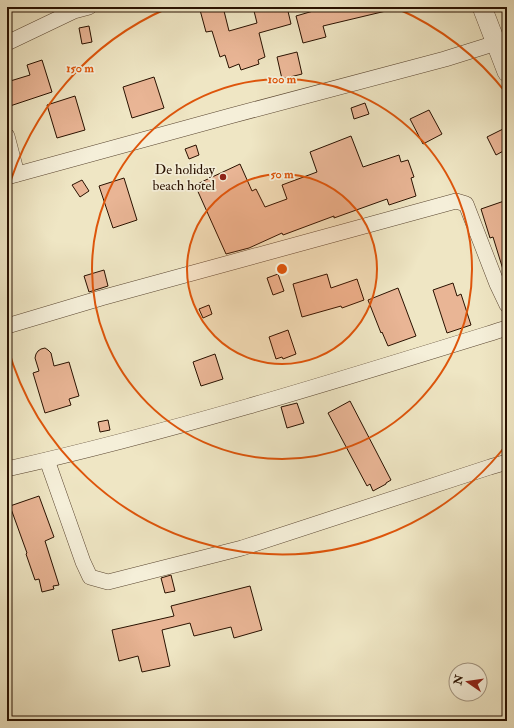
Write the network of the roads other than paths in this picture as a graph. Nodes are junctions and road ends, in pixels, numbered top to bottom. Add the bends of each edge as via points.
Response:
1 (89, 7) edge
2 (482, 7) edge
3 (7, 43) edge
4 (496, 43) junction
5 (507, 72) edge
6 (7, 136) edge
7 (12, 175) edge
8 (507, 305) edge
9 (7, 326) edge
10 (507, 328) edge
11 (47, 460) junction
12 (507, 462) edge
13 (7, 469) edge

1 - 3 street via 74,11
2 - 4 street
4 - 5 street
4 - 7 street via 438,61
6 - 7 street
8 - 9 street via 466,204 456,200
10 - 11 street via 196,422
11 - 12 street via 90,577 108,582 242,548
11 - 13 street

